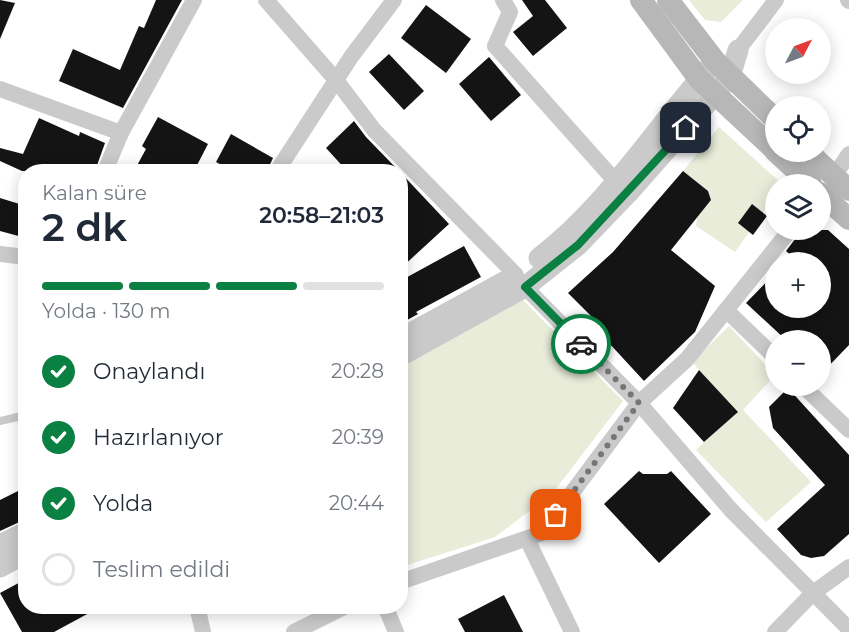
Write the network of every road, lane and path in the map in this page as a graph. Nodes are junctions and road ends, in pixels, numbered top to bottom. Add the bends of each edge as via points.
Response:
1 (194, 0) edge
2 (266, 0) edge
3 (394, 0) edge
4 (503, 0) edge
5 (641, 0) edge
6 (668, 0) edge
7 (776, 0) edge
8 (738, 50) joint
9 (723, 69) junction
10 (336, 80) junction
11 (707, 87) junction
12 (0, 90) edge
13 (765, 109) edge
14 (121, 133) junction
15 (765, 141) edge
16 (849, 154) edge
17 (788, 162) edge
18 (816, 162) edge
19 (108, 164) edge
20 (282, 164) edge
21 (407, 164) edge
22 (408, 165) edge
23 (800, 174) edge
24 (617, 183) junction
25 (834, 186) edge
26 (849, 219) edge
27 (782, 240) edge
28 (0, 254) edge
29 (18, 256) edge
30 (520, 281) junction
31 (726, 310) junction
32 (408, 335) edge
33 (765, 347) edge
34 (408, 351) edge
35 (813, 396) edge
36 (639, 403) junction
37 (18, 417) edge
38 (0, 421) edge
39 (849, 430) edge
40 (18, 536) edge
41 (527, 539) junction
42 (0, 545) edge
43 (18, 557) edge
44 (0, 567) edge
45 (849, 567) edge
46 (408, 579) edge
47 (813, 593) junction
48 (199, 614) edge
49 (330, 614) edge
50 (388, 614) edge
51 (849, 629) edge
52 (203, 632) edge
53 (294, 632) edge
54 (396, 632) edge
55 (572, 632) edge
56 (775, 632) edge

1 - 14 street
2 - 10 street
3 - 10 street
4 - 24 street via 510,12 495,46
5 - 11 main road
6 - 9 main road
7 - 8 street
8 - 9 street
9 - 11 street
9 - 13 main road
10 - 20 street
10 - 21 street via 374,130
11 - 15 main road
11 - 24 street
11 - 30 street via 578,245
12 - 14 street
14 - 19 street
16 - 25 street
17 - 23 main road
18 - 25 main road
22 - 30 street
24 - 30 street
25 - 26 main road
27 - 31 street
28 - 29 street
30 - 32 street
30 - 34 street
30 - 36 street
31 - 33 street
31 - 36 street via 687,359
35 - 39 street
36 - 41 street via 542,533
36 - 47 street via 731,510
37 - 38 lane
40 - 42 street
41 - 46 street
41 - 55 street
43 - 44 street
45 - 47 street
47 - 51 street
47 - 56 street
48 - 52 street
49 - 53 street
50 - 54 street

